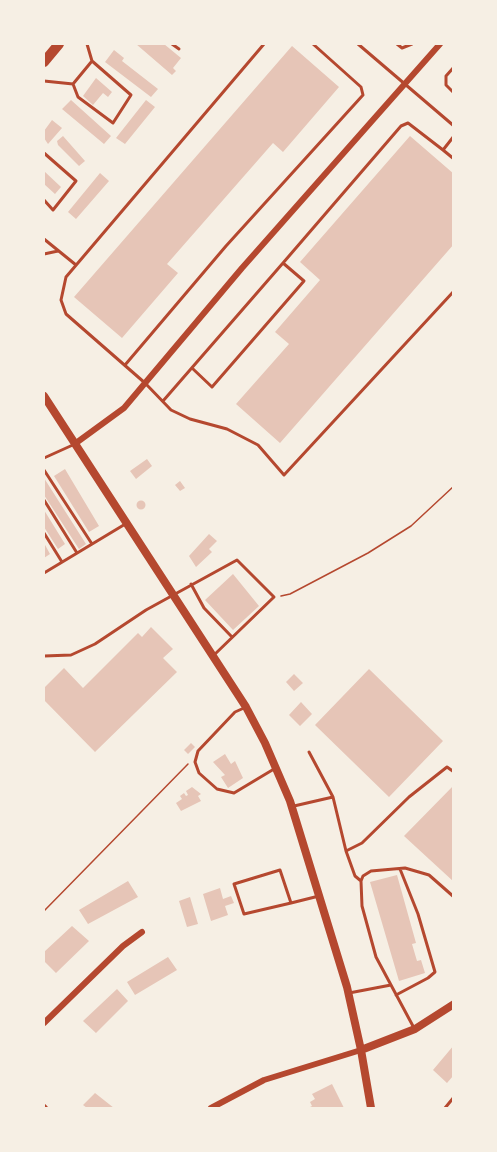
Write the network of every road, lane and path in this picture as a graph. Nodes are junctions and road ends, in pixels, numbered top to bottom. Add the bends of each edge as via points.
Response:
1 (59, 44) edge
2 (87, 44) edge
3 (172, 44) edge
4 (264, 44) edge
5 (313, 44) edge
6 (358, 44) edge
7 (397, 44) edge
8 (412, 44) edge
9 (440, 44) edge
10 (179, 49) dead end
11 (92, 61) junction
12 (44, 62) edge
13 (453, 67) edge
14 (44, 81) edge
15 (73, 84) junction
16 (404, 84) junction
17 (453, 93) edge
18 (453, 126) edge
19 (453, 136) edge
20 (443, 150) junction
21 (44, 153) edge
22 (453, 159) edge
23 (44, 200) edge
24 (44, 239) edge
25 (58, 251) junction
26 (44, 254) edge
27 (283, 262) junction
28 (76, 265) junction
29 (453, 291) edge
30 (125, 365) junction
31 (192, 368) junction
32 (145, 383) junction
33 (44, 396) edge
34 (163, 401) junction
35 (75, 443) junction
36 (44, 458) edge
37 (44, 470) edge
38 (453, 486) edge
39 (44, 500) edge
40 (127, 523) junction
41 (44, 533) edge
42 (92, 544) junction
43 (77, 553) junction
44 (62, 562) junction
45 (44, 573) edge
46 (191, 584) junction
47 (173, 595) junction
48 (274, 597) junction
49 (232, 637) junction
50 (44, 656) edge
51 (213, 656) junction
52 (246, 707) junction
53 (309, 752) dead end
54 (195, 757) junction
55 (276, 768) junction
56 (453, 772) edge
57 (333, 797) junction
58 (292, 806) junction
59 (346, 851) junction
60 (399, 868) junction
61 (361, 881) junction
62 (321, 896) junction
63 (453, 897) edge
64 (291, 903) junction
65 (44, 911) edge
66 (142, 932) dead end
67 (391, 985) junction
68 (349, 993) junction
69 (396, 995) junction
70 (453, 1004) edge
71 (44, 1023) edge
72 (415, 1029) junction
73 (362, 1050) junction
74 (453, 1097) edge
75 (211, 1108) edge
76 (371, 1108) edge
77 (445, 1108) edge

1 - 12 highway
2 - 11 lane
3 - 10 lane
4 - 28 lane
5 - 30 lane via 361,87 363,95
6 - 16 lane
7 - 8 lane via 402,48
9 - 16 street
11 - 15 lane
11 - 15 lane via 131,95 113,123 78,97
13 - 17 lane via 446,76 446,85
14 - 15 lane
16 - 18 lane
16 - 32 street
19 - 20 lane
20 - 22 lane
20 - 27 lane via 408,123 401,126
21 - 23 lane via 76,181 53,210
24 - 25 lane
25 - 26 lane
25 - 28 lane
27 - 31 lane
27 - 31 lane via 304,281 212,387
28 - 30 lane via 62,285 62,308
29 - 34 lane via 284,475 258,445 227,429 190,419 171,410
30 - 32 lane
31 - 34 lane
32 - 34 lane
32 - 35 street via 124,408
33 - 35 street
35 - 36 lane
35 - 40 street
37 - 42 lane
38 - 48 path via 403,531 290,594
39 - 43 lane
40 - 42 lane
40 - 47 street
41 - 44 lane
42 - 43 lane
43 - 44 lane
44 - 45 lane
46 - 47 lane
46 - 48 lane via 237,560
46 - 49 lane via 204,608
47 - 50 lane via 95,644 71,655
47 - 51 street
48 - 49 lane
49 - 51 lane
51 - 52 street
52 - 54 lane via 234,712
52 - 55 street
53 - 57 lane
54 - 55 lane via 199,773 224,793 241,791
54 - 65 path
55 - 58 street
56 - 59 lane via 447,767 362,843
57 - 58 lane
57 - 59 lane
58 - 62 street
59 - 61 lane via 355,876
60 - 61 lane via 371,871
60 - 63 lane via 429,875
60 - 69 lane via 435,972
61 - 67 lane via 362,906 372,944
62 - 64 lane
62 - 68 street
64 - 64 lane via 280,870 234,884 244,914
66 - 71 street
67 - 68 lane
67 - 69 lane
68 - 73 street
69 - 72 lane
70 - 72 street
72 - 73 street
73 - 75 street via 264,1080
73 - 76 street
74 - 77 lane

